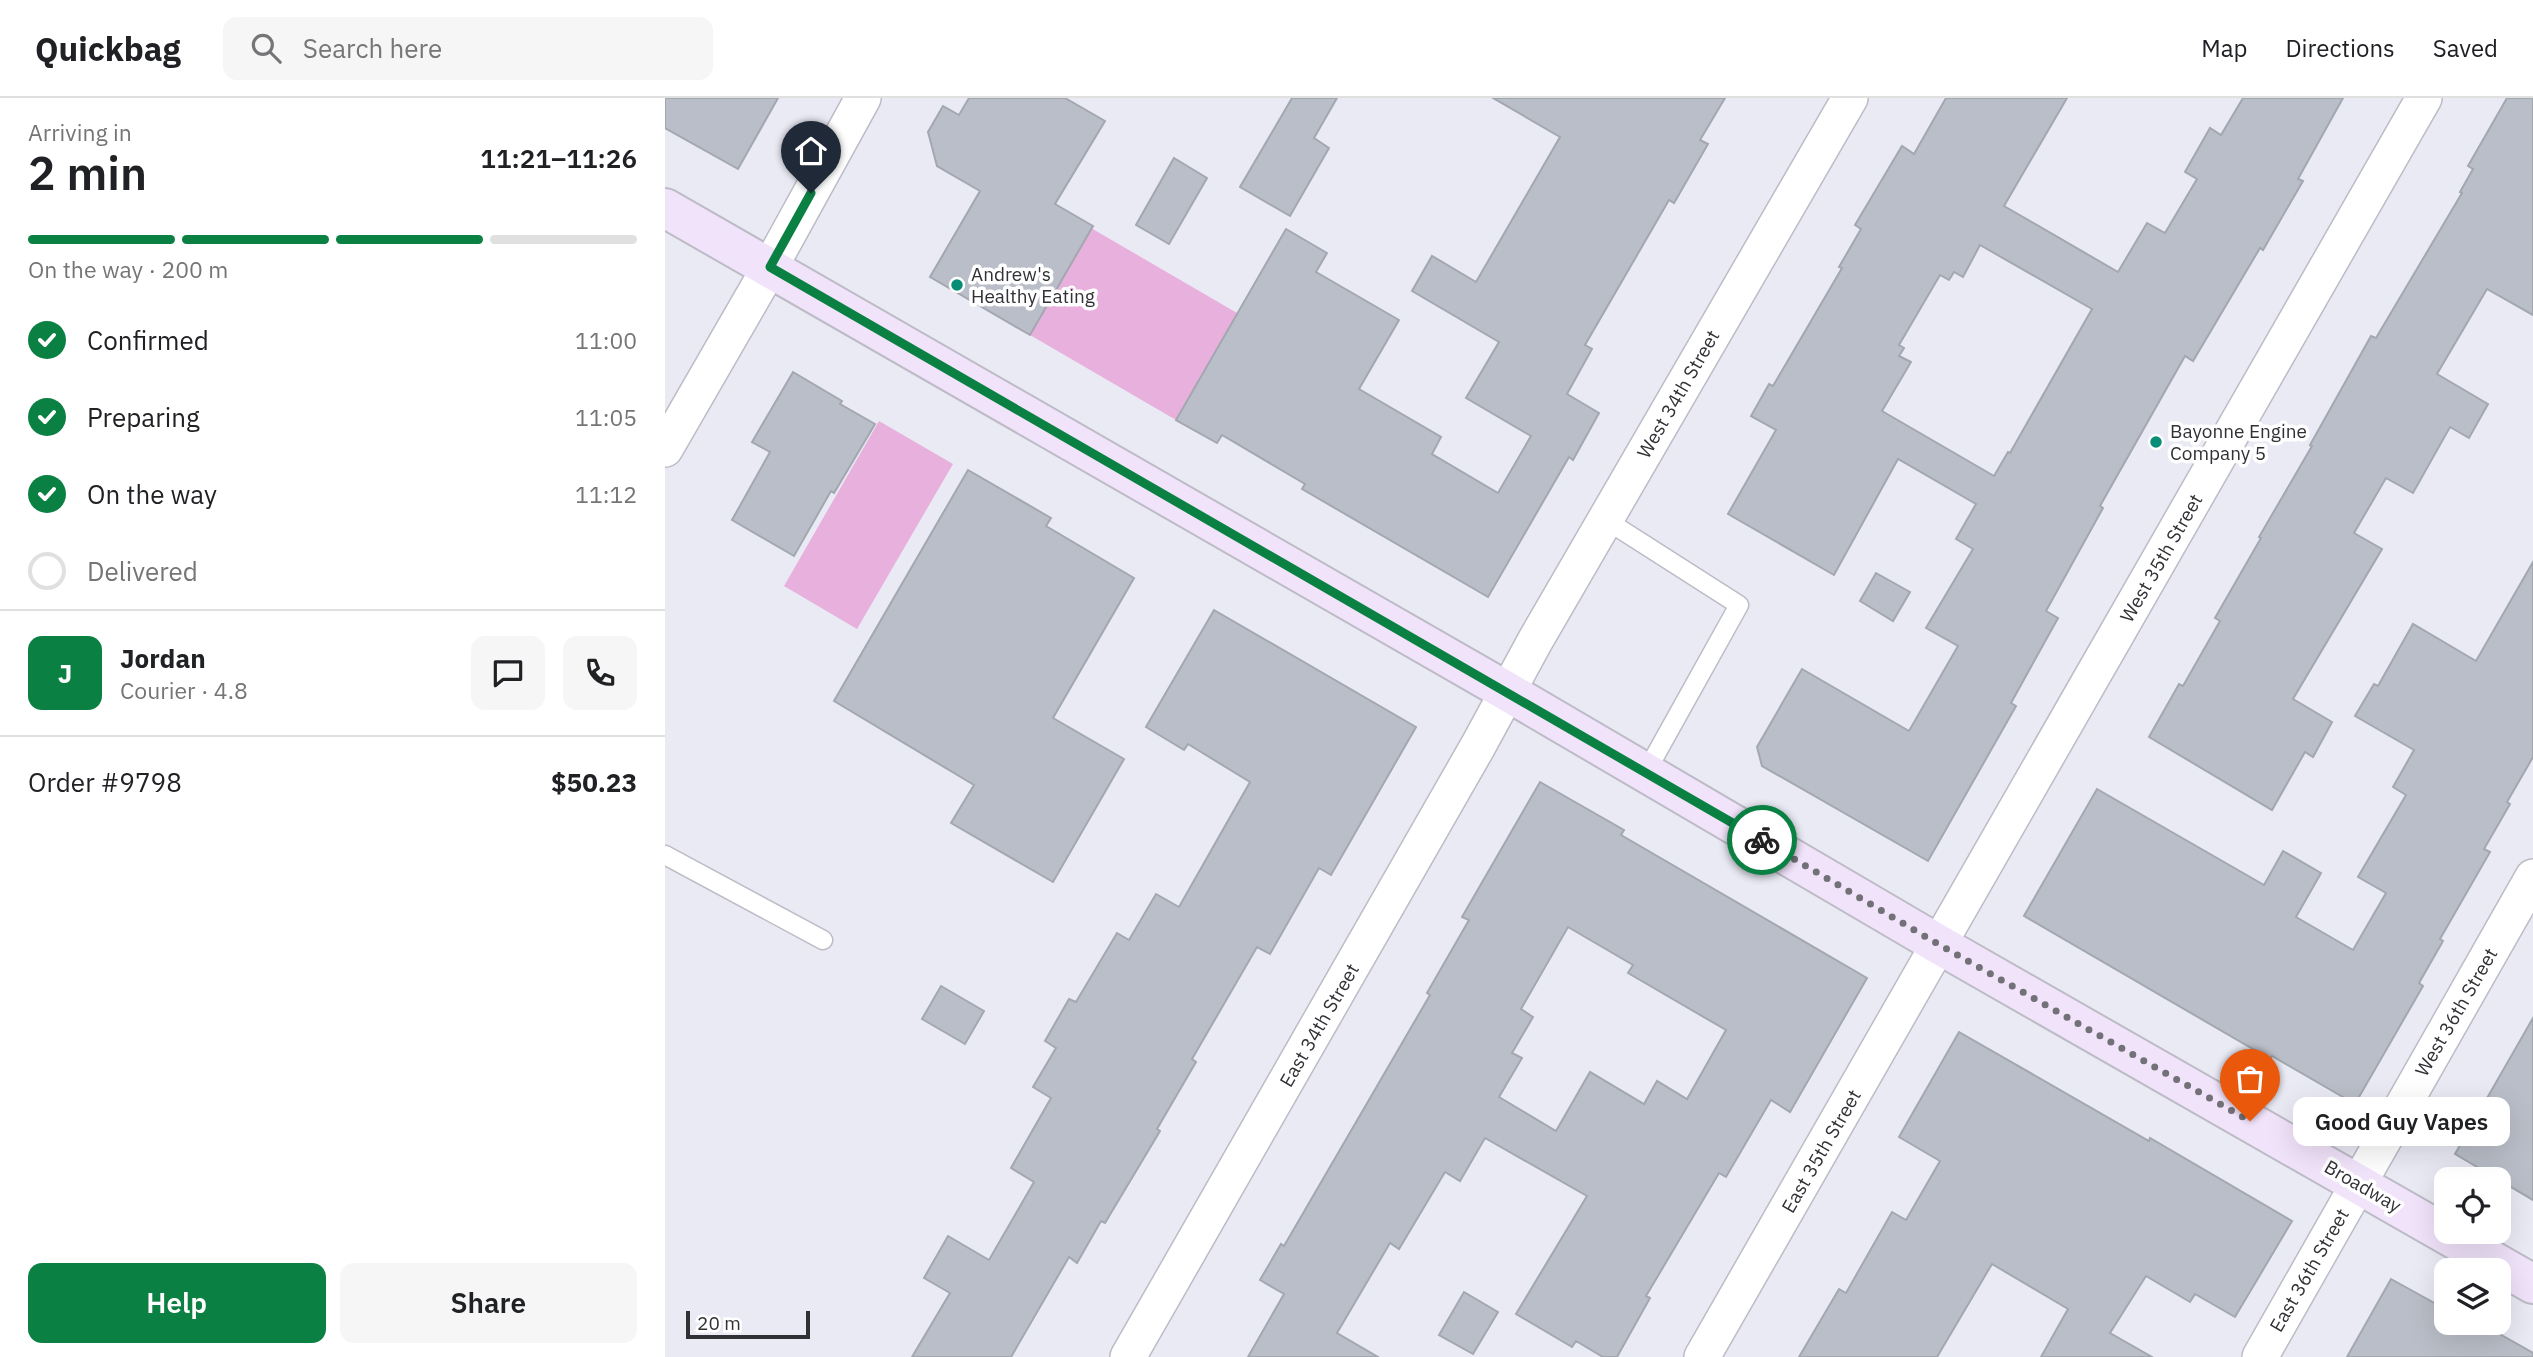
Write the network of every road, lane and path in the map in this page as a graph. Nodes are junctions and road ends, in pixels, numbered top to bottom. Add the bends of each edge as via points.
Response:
1 (863, 98) edge
2 (1850, 98) edge
3 (2424, 98) edge
4 (665, 208) edge
5 (770, 267) junction
6 (665, 449) edge
7 (1605, 520) junction
8 (1509, 692) junction
9 (1646, 772) junction
10 (665, 855) edge
11 (2533, 877) edge
12 (823, 940) dead end
13 (1938, 944) junction
14 (2358, 1184) junction
15 (2533, 1284) edge
16 (1128, 1357) edge
17 (1703, 1357) edge
18 (2260, 1357) edge

1 - 5 street
2 - 7 street, West 34th Street
3 - 13 street, West 35th Street
4 - 5 street, Broadway
5 - 6 street
5 - 8 street, Broadway
7 - 8 street, West 34th Street
7 - 9 lane via 1739,605
8 - 9 street, Broadway
8 - 16 street, East 34th Street
9 - 13 street, Broadway
10 - 12 lane
11 - 14 street, West 36th Street
13 - 14 street, Broadway
13 - 17 street, East 35th Street
14 - 15 street, Broadway
14 - 18 street, East 36th Street

